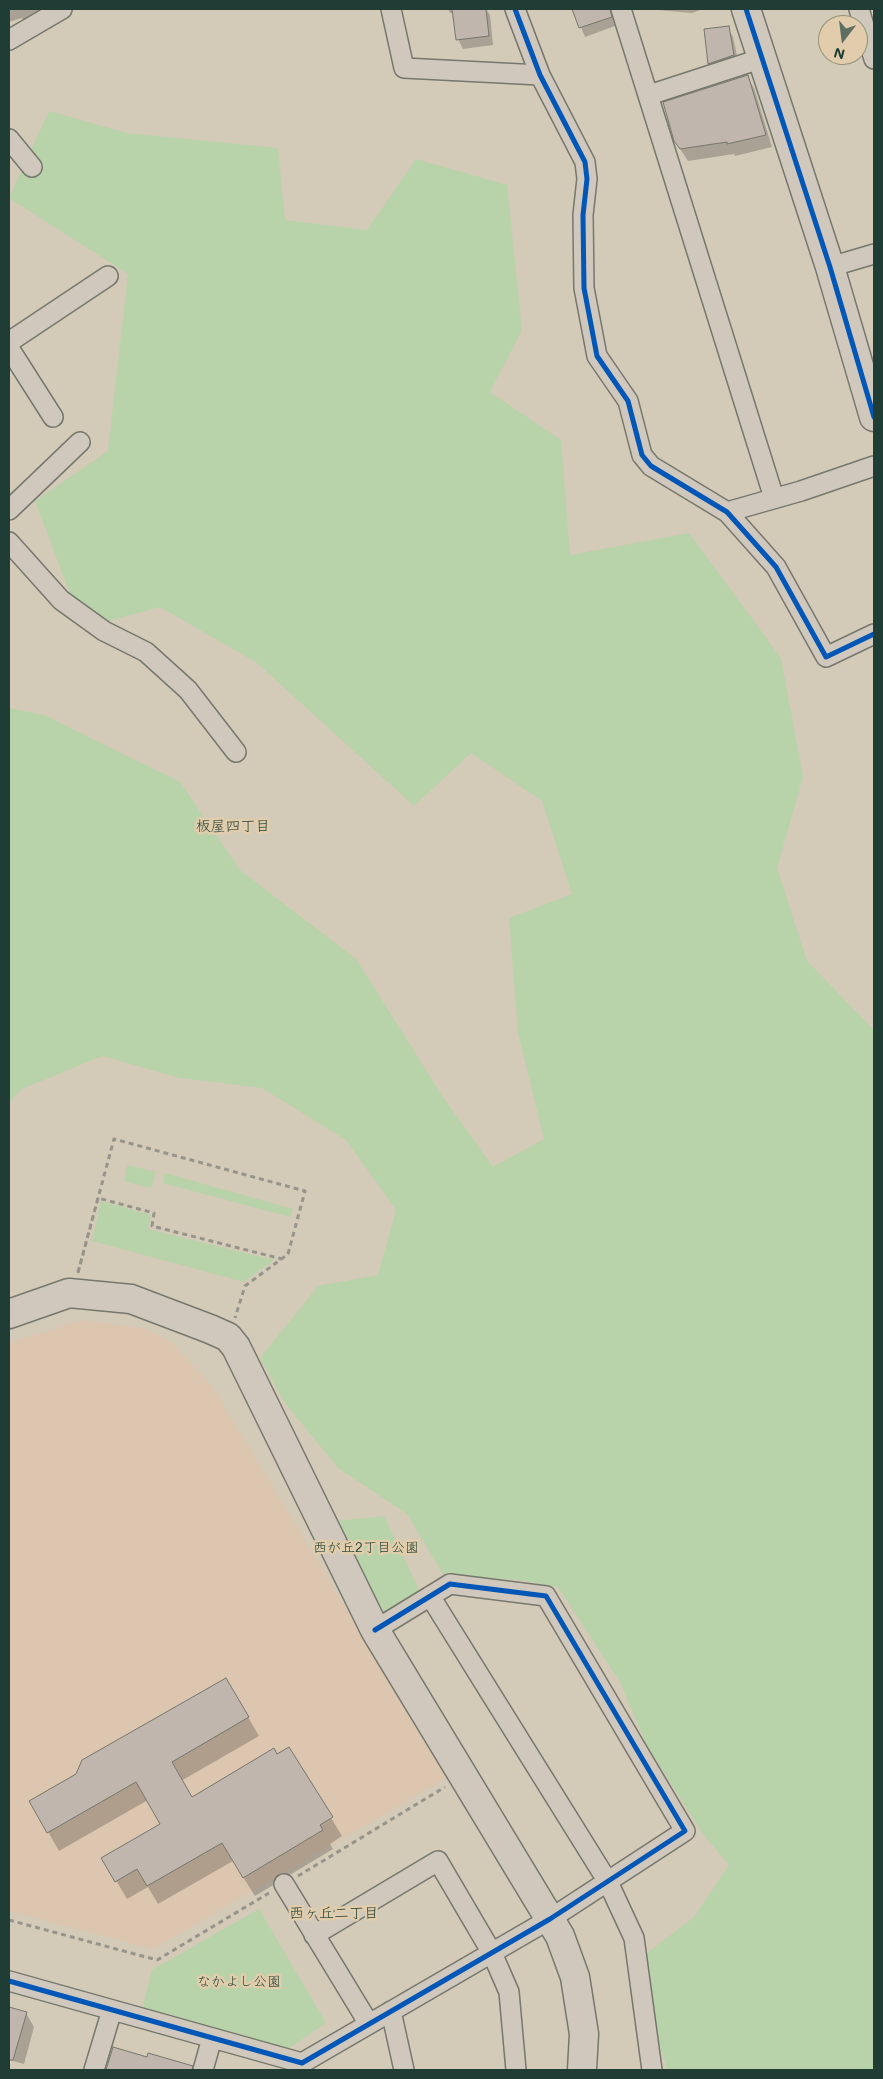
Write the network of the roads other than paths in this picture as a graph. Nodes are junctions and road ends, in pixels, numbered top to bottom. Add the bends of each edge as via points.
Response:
1 (62, 9) edge
2 (391, 9) edge
3 (514, 9) edge
4 (622, 9) edge
5 (746, 9) edge
6 (859, 9) edge
7 (9, 40) edge
8 (763, 58) junction
9 (874, 59) edge
10 (540, 75) junction
11 (649, 94) junction
12 (9, 139) edge
13 (32, 167) dead end
14 (874, 254) edge
15 (830, 267) junction
16 (108, 276) dead end
17 (9, 342) edge
18 (9, 348) edge
19 (53, 417) dead end
20 (874, 417) edge
21 (80, 442) dead end
22 (874, 466) edge
23 (774, 498) junction
24 (9, 510) edge
25 (727, 512) junction
26 (12, 553) edge
27 (874, 634) edge
28 (236, 752) dead end
29 (9, 1314) edge
30 (430, 1596) junction
31 (375, 1630) junction
32 (608, 1882) junction
33 (284, 1884) road end
34 (550, 1919) junction
35 (314, 1935) junction
36 (492, 1953) junction
37 (9, 1981) edge
38 (112, 2010) junction
39 (391, 2011) junction
40 (368, 2024) junction
41 (212, 2038) junction
42 (302, 2067) edge
43 (94, 2070) edge
44 (203, 2070) edge
45 (404, 2070) edge
46 (516, 2070) edge
47 (582, 2070) edge
48 (652, 2070) edge

1 - 7 street
2 - 10 street via 404,68
3 - 10 street
4 - 11 street
5 - 8 street
6 - 9 street
8 - 11 street
8 - 15 street
10 - 25 street via 585,162 584,288 597,356 628,401 642,455 651,466
11 - 23 street
12 - 13 street
14 - 15 street
15 - 20 street
16 - 17 street
18 - 19 street
21 - 24 street
22 - 23 street
23 - 25 street
25 - 27 street via 776,567 826,657
26 - 28 street via 61,600 104,631 146,652 188,690
29 - 31 street via 69,1293 94,1295 131,1299 228,1337 250,1371
30 - 31 street
30 - 32 street
30 - 32 street via 450,1584 546,1596 684,1831
31 - 34 street
32 - 34 street
32 - 48 street via 634,1938
33 - 35 street
34 - 36 street
34 - 47 street via 575,1977 584,2034
35 - 36 street via 438,1861
35 - 40 street
36 - 39 street
36 - 46 street via 509,1992
37 - 38 street
38 - 41 street
38 - 43 street
39 - 40 street
39 - 45 street
40 - 42 street
41 - 42 street
41 - 44 street

